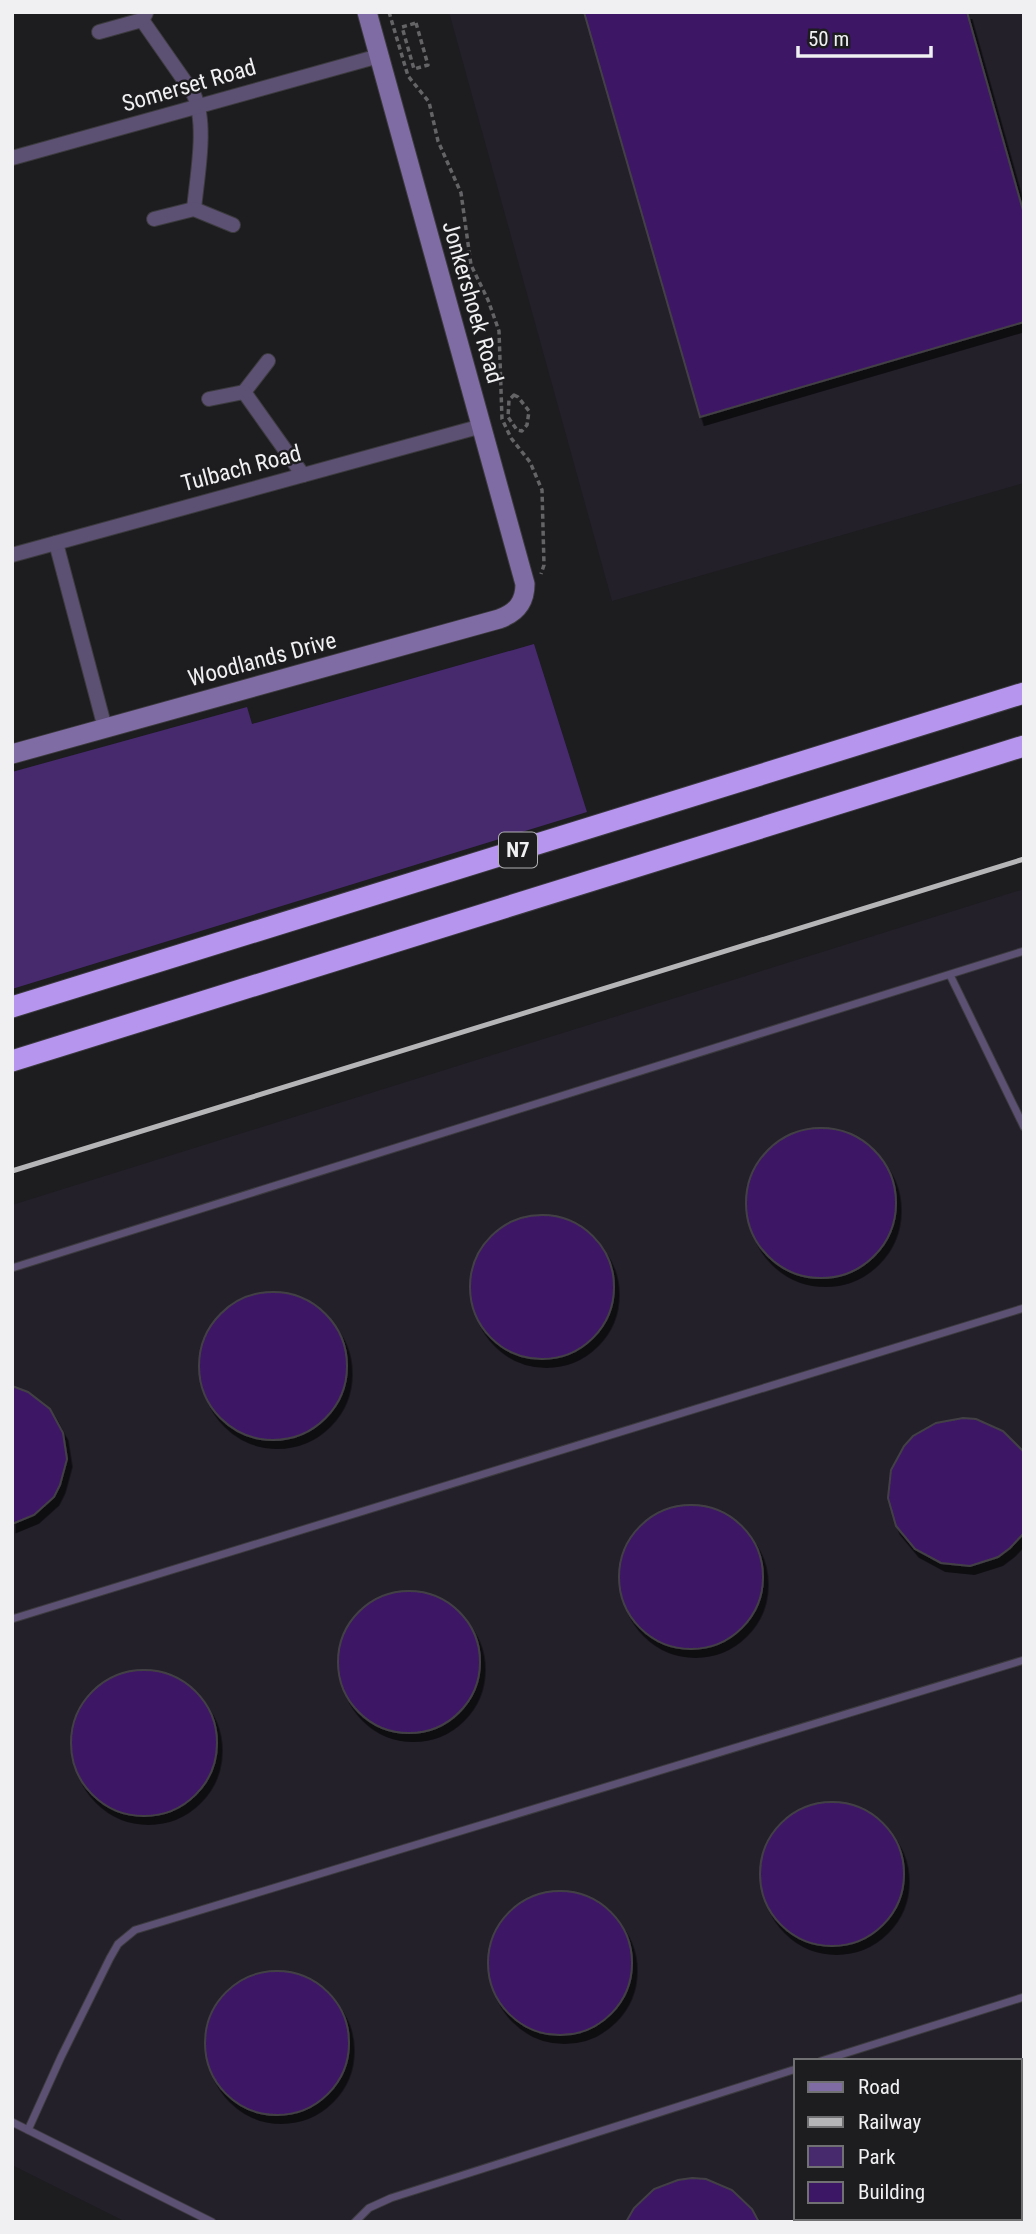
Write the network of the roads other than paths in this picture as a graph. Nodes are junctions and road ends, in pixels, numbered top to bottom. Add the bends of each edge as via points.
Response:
1 (367, 12) edge
2 (144, 16) edge
3 (99, 32) dead end
4 (379, 56) junction
5 (200, 106) junction
6 (12, 158) edge
7 (194, 209) junction
8 (155, 219) dead end
9 (233, 225) dead end
10 (268, 360) dead end
11 (244, 392) junction
12 (209, 399) dead end
13 (482, 426) junction
14 (303, 475) junction
15 (56, 543) junction
16 (12, 555) edge
17 (521, 604) joint
18 (1024, 693) edge
19 (105, 728) junction
20 (1024, 746) edge
21 (12, 754) edge
22 (1024, 951) edge
23 (950, 975) junction
24 (12, 1007) edge
25 (12, 1061) edge
26 (1024, 1127) edge
27 (12, 1268) edge
28 (1024, 1308) edge
29 (12, 1619) edge
30 (1024, 1660) edge
31 (1024, 1997) edge
32 (827, 2059) edge
33 (794, 2070) edge
34 (12, 2122) edge
35 (28, 2130) junction
36 (212, 2222) edge
37 (355, 2222) edge

1 - 4 street, Jonkershoek Road
2 - 3 street
2 - 5 street
4 - 5 street, Somerset Road
4 - 13 street, Jonkershoek Road
5 - 6 street, Somerset Road
5 - 7 street
7 - 8 street
7 - 9 street
10 - 11 street
11 - 12 street
11 - 14 street
13 - 14 street, Tulbach Road
13 - 17 street, Jonkershoek Road via 525,584
14 - 15 street, Tulbach Road
15 - 16 street, Tulbach Road
15 - 19 street
17 - 19 street, Woodlands Drive via 512,615 499,619
18 - 24 highway, N7
19 - 21 street, Woodlands Drive
20 - 25 highway, N7
22 - 23 lane
23 - 26 lane
23 - 27 lane
28 - 29 lane
30 - 35 lane via 135,1930 110,1958
31 - 32 lane
33 - 37 lane via 391,2198 369,2208
34 - 35 lane
35 - 36 lane

